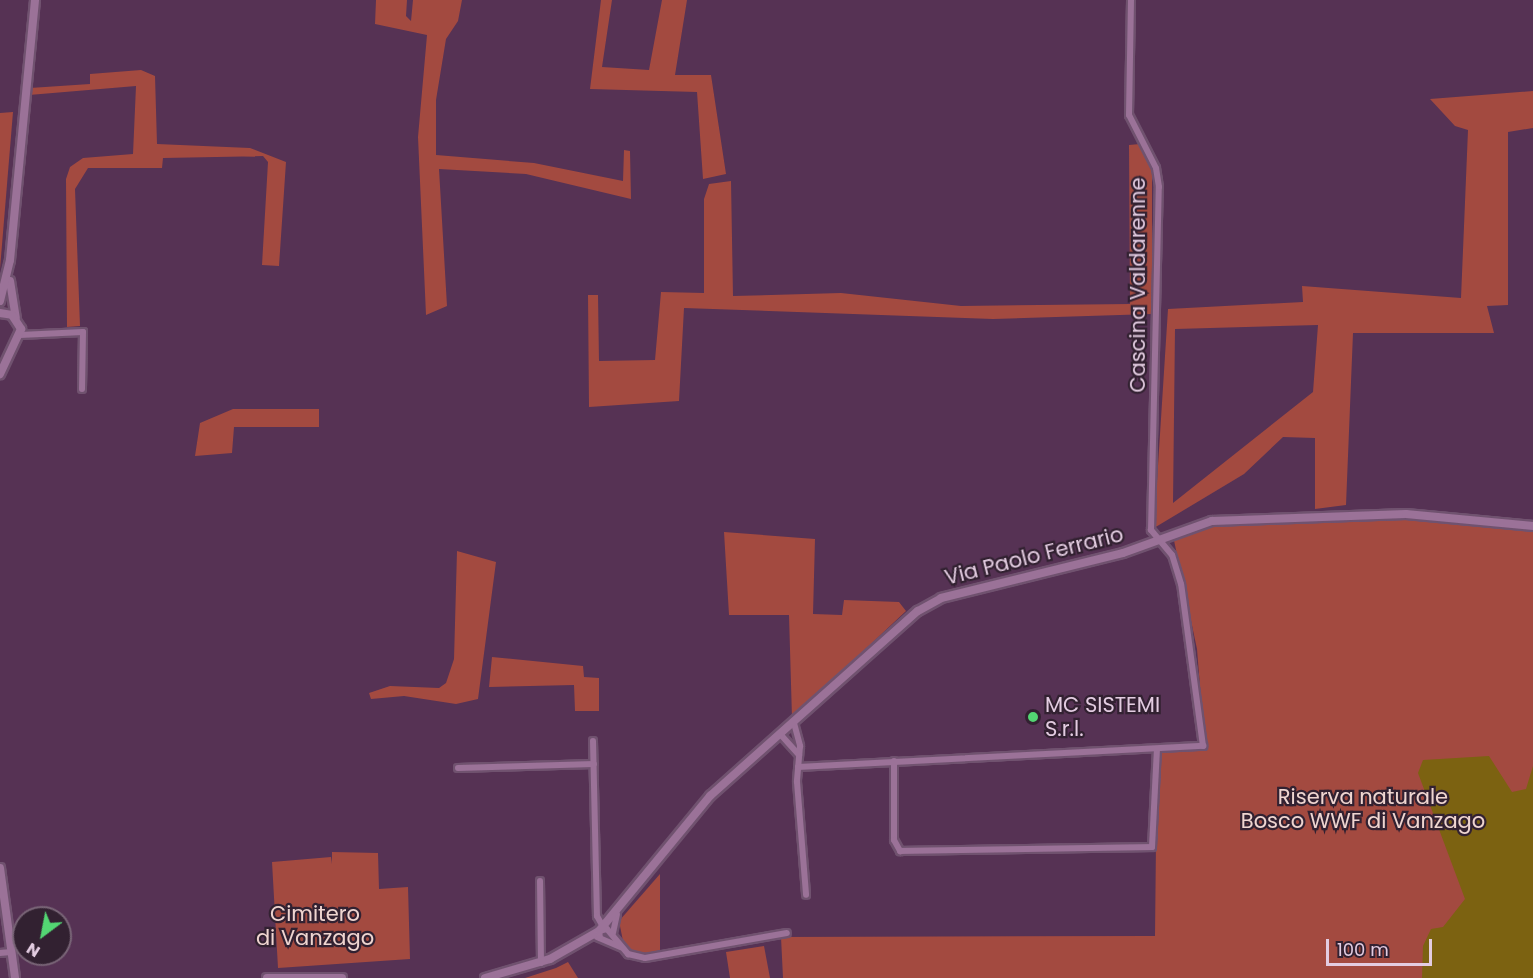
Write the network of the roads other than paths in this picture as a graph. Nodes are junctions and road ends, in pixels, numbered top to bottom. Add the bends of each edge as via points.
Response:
1 (35, 0) edge
2 (1131, 0) edge
3 (10, 260) junction
4 (0, 302) edge
5 (0, 313) edge
6 (16, 319) junction
7 (20, 335) junction
8 (14, 344) junction
9 (0, 348) edge
10 (0, 374) edge
11 (82, 389) dead end
12 (1533, 526) edge
13 (1155, 540) junction
14 (794, 723) junction
15 (781, 735) junction
16 (593, 741) dead end
17 (1156, 749) junction
18 (799, 755) junction
19 (894, 761) junction
20 (594, 764) junction
21 (458, 768) dead end
22 (798, 768) junction
23 (0, 868) edge
24 (0, 873) edge
25 (540, 881) dead end
26 (806, 895) dead end
27 (617, 914) junction
28 (598, 933) junction
29 (613, 933) junction
30 (786, 933) dead end
31 (621, 947) junction
32 (11, 952) junction
33 (0, 953) edge
34 (541, 963) junction
35 (15, 978) edge
36 (267, 978) edge
37 (281, 978) edge
38 (342, 978) edge
39 (489, 978) edge

1 - 3 street
2 - 13 street, Cascina Valdarenne via 1129,115 1156,168 1159,187 1151,530
3 - 4 street
3 - 6 street
5 - 6 street
6 - 7 street
7 - 8 street
7 - 11 street via 83,332
8 - 9 street
8 - 10 street
12 - 13 street, Via Paolo Ferrario via 1448,516 1344,514 1212,521
13 - 14 street, Via Paolo Ferrario via 941,598 918,611
13 - 17 street via 1172,555 1181,584 1203,746
14 - 15 street, Via Paolo Ferrario
14 - 18 street
15 - 18 street
15 - 27 street, Via Paolo Ferrario via 710,796
16 - 20 street
17 - 19 street
17 - 19 street via 1152,848 900,851 894,840
18 - 22 street
19 - 22 street
20 - 21 street
20 - 28 street
22 - 26 street
23 - 24 street
24 - 32 street
25 - 34 street
27 - 28 street, Via Paolo Ferrario
27 - 29 street
28 - 29 street
28 - 31 street
28 - 34 street, Via Paolo Ferrario
29 - 31 street
30 - 31 street via 652,958 634,956
32 - 33 street
32 - 35 street
34 - 39 street, Via Paolo Ferrario
36 - 37 street
37 - 38 street

